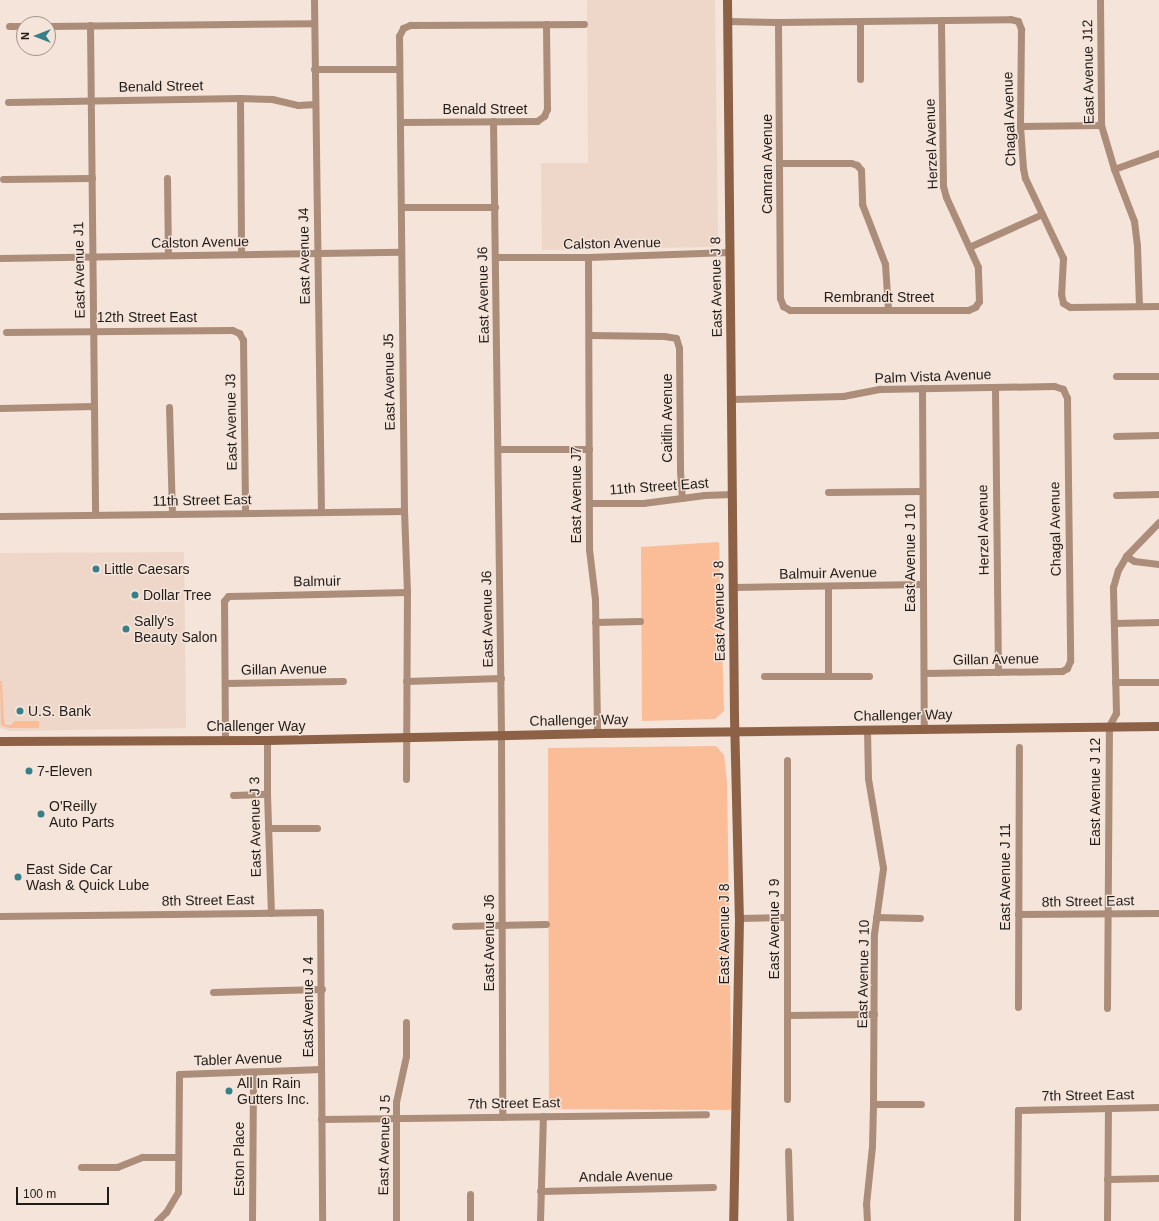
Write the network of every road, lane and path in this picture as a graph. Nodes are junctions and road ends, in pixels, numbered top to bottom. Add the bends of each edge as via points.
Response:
1 (314, 0) edge
2 (726, 0) edge
3 (1100, 0) edge
4 (941, 20) junction
5 (727, 21) junction
6 (860, 21) junction
7 (778, 22) junction
8 (314, 23) junction
9 (546, 24) junction
10 (584, 24) dead end
11 (90, 25) junction
12 (9, 26) dead end
13 (16, 26) edge
14 (56, 26) edge
15 (314, 68) junction
16 (399, 69) junction
17 (860, 79) dead end
18 (240, 98) junction
19 (91, 100) junction
20 (8, 102) dead end
21 (314, 104) junction
22 (493, 121) junction
23 (401, 122) junction
24 (1100, 125) junction
25 (1020, 126) junction
26 (1159, 153) edge
27 (780, 163) junction
28 (1114, 169) junction
29 (92, 178) junction
30 (168, 178) dead end
31 (3, 179) dead end
32 (401, 207) junction
33 (495, 208) junction
34 (1042, 214) junction
35 (969, 247) junction
36 (401, 252) junction
37 (729, 252) junction
38 (241, 254) junction
39 (316, 254) junction
40 (168, 255) junction
41 (92, 256) junction
42 (495, 257) junction
43 (588, 257) junction
44 (0, 258) edge
45 (783, 306) joint
46 (1139, 306) junction
47 (1159, 306) edge
48 (975, 307) joint
49 (888, 309) junction
50 (93, 330) junction
51 (6, 332) dead end
52 (239, 333) joint
53 (590, 335) junction
54 (1116, 376) dead end
55 (1159, 376) edge
56 (922, 388) junction
57 (995, 388) junction
58 (1063, 389) joint
59 (731, 399) junction
60 (94, 406) junction
61 (169, 407) dead end
62 (0, 408) edge
63 (1159, 435) edge
64 (1116, 436) dead end
65 (498, 449) junction
66 (588, 449) junction
67 (922, 491) junction
68 (828, 492) dead end
69 (732, 494) junction
70 (1159, 494) edge
71 (1116, 495) dead end
72 (682, 498) junction
73 (589, 504) junction
74 (404, 511) junction
75 (245, 512) junction
76 (321, 512) junction
77 (172, 513) junction
78 (94, 514) junction
79 (0, 516) edge
80 (1159, 522) edge
81 (1126, 556) junction
82 (1159, 564) edge
83 (923, 584) junction
84 (828, 586) junction
85 (733, 588) junction
86 (407, 592) junction
87 (640, 621) dead end
88 (595, 622) junction
89 (1159, 622) edge
90 (1114, 623) junction
91 (1067, 668) joint
92 (998, 672) junction
93 (924, 673) junction
94 (764, 676) dead end
95 (828, 676) junction
96 (869, 676) dead end
97 (501, 678) junction
98 (343, 680) dead end
99 (406, 681) junction
100 (1115, 682) junction
101 (1159, 682) edge
102 (225, 683) junction
103 (1109, 726) junction
104 (1159, 726) edge
105 (924, 728) junction
106 (867, 729) junction
107 (735, 732) junction
108 (597, 733) junction
109 (501, 736) junction
110 (406, 737) junction
111 (225, 740) junction
112 (267, 740) junction
113 (0, 741) edge
114 (1019, 747) dead end
115 (787, 760) dead end
116 (406, 779) dead end
117 (267, 794) junction
118 (233, 795) dead end
119 (268, 828) junction
120 (317, 828) dead end
121 (320, 912) joint
122 (270, 913) junction
123 (1159, 913) edge
124 (1018, 914) junction
125 (1107, 914) junction
126 (0, 916) edge
127 (787, 917) junction
128 (876, 917) junction
129 (739, 918) junction
130 (920, 918) dead end
131 (546, 924) dead end
132 (502, 925) junction
133 (455, 926) dead end
134 (322, 989) junction
135 (213, 992) dead end
136 (1018, 1007) dead end
137 (1107, 1008) dead end
138 (874, 1014) junction
139 (787, 1015) junction
140 (406, 1022) dead end
141 (321, 1069) junction
142 (253, 1072) junction
143 (787, 1099) dead end
144 (874, 1104) junction
145 (921, 1104) dead end
146 (1159, 1107) edge
147 (1108, 1108) junction
148 (706, 1114) dead end
149 (543, 1116) junction
150 (502, 1117) junction
151 (396, 1118) junction
152 (322, 1119) junction
153 (788, 1152) dead end
154 (178, 1157) junction
155 (81, 1167) dead end
156 (1159, 1178) edge
157 (1107, 1179) junction
158 (714, 1187) dead end
159 (540, 1191) junction
160 (470, 1194) dead end
161 (157, 1221) edge
162 (252, 1221) edge
163 (322, 1221) edge
164 (396, 1221) edge
165 (470, 1221) edge
166 (540, 1221) edge
167 (733, 1221) edge
168 (790, 1221) edge
169 (867, 1221) edge
170 (1017, 1221) edge
171 (1107, 1221) edge

1 - 8 street, East Avenue J4
2 - 5 street, East Avenue J 8
3 - 24 street, East Avenue J12
4 - 6 street
4 - 25 street, Chagal Avenue via 1018,21 1021,29
4 - 35 street, Herzel Avenue via 943,186
5 - 7 street
5 - 37 street, East Avenue J 8
6 - 7 street
6 - 17 street
7 - 27 street, Camran Avenue
8 - 11 street
8 - 15 street, East Avenue J4
9 - 10 street
9 - 16 street, East Avenue J5 via 410,25 403,28 399,36
9 - 22 street, Benald Street via 547,108 544,116 537,121
11 - 14 street
11 - 19 street, East Avenue J1
12 - 13 street
15 - 16 street
15 - 21 street, East Avenue J4
16 - 23 street, East Avenue J5
18 - 19 street, Benald Street
18 - 21 street, Benald Street via 272,99 298,105
18 - 38 street
19 - 20 street, Benald Street
19 - 29 street, East Avenue J1
21 - 39 street, East Avenue J4
22 - 23 street, Benald Street
22 - 33 street, East Avenue J6
23 - 32 street, East Avenue J5
24 - 25 street
24 - 28 street, East Avenue J12
25 - 34 street, Chagal Avenue via 1025,178
26 - 28 street
27 - 45 street, Camran Avenue via 780,298
27 - 49 street via 850,163 857,165 861,170 862,204 885,264
28 - 46 street, East Avenue J12 via 1134,221
29 - 31 street
29 - 41 street, East Avenue J1
30 - 40 street
32 - 33 street
32 - 36 street, East Avenue J5
33 - 42 street, East Avenue J6
34 - 35 street
34 - 46 street, Chagal Avenue via 1063,258 1063,303 1070,307
35 - 48 street, Herzel Avenue via 978,267 979,301
36 - 39 street, Calston Avenue
36 - 74 street, East Avenue J5
37 - 43 street, Calston Avenue
37 - 59 street, East Avenue J 8
38 - 39 street, Calston Avenue
38 - 40 street, Calston Avenue
39 - 76 street, East Avenue J4
40 - 41 street, Calston Avenue
41 - 44 street, Calston Avenue
41 - 50 street, East Avenue J1
42 - 43 street, Calston Avenue
42 - 65 street, East Avenue J6
43 - 53 street, East Avenue J7
45 - 49 street, Rembrandt Street via 790,310
46 - 47 street
48 - 49 street, Rembrandt Street via 968,310
50 - 51 street, 12th Street East
50 - 52 street, 12th Street East via 232,330
50 - 60 street, East Avenue J1
52 - 75 street, East Avenue J3 via 243,340
53 - 66 street, East Avenue J7
53 - 72 street, Caitlin Avenue via 676,338 679,348
54 - 55 street
56 - 57 street, Palm Vista Avenue
56 - 59 street, Palm Vista Avenue via 880,389 843,396
56 - 67 street, East Avenue J 10
57 - 58 street, Palm Vista Avenue via 1054,386
57 - 92 street, Herzel Avenue
58 - 91 street, Chagal Avenue via 1067,398 1070,661
59 - 69 street, East Avenue J 8
60 - 62 street
60 - 78 street, East Avenue J1
61 - 77 street
63 - 64 street
65 - 66 street
65 - 97 street, East Avenue J6
66 - 73 street, East Avenue J7
67 - 68 street
67 - 83 street, East Avenue J 10
69 - 72 street, 11th Street East
69 - 85 street, East Avenue J 8
70 - 71 street
72 - 73 street, 11th Street East via 643,504
73 - 88 street, East Avenue J7 via 589,549
74 - 76 street, 11th Street East
74 - 86 street, East Avenue J5
75 - 76 street, 11th Street East
75 - 77 street, 11th Street East
77 - 78 street, 11th Street East
78 - 79 street, 11th Street East
80 - 81 street, East Avenue J 12
81 - 82 street via 1134,561
81 - 90 street, East Avenue J 12 via 1113,587
83 - 84 street, Balmuir Avenue
83 - 93 street, East Avenue J 10
84 - 85 street, Balmuir Avenue
84 - 95 street
85 - 107 street, East Avenue J 8
86 - 99 street, East Avenue J5
86 - 102 street, Balmuir via 228,596 224,602
87 - 88 street
88 - 108 street, East Avenue J7
89 - 90 street
90 - 100 street, East Avenue J 12
91 - 92 street, Gillan Avenue via 1062,671
92 - 93 street, Gillan Avenue
93 - 105 street, East Avenue J 10
94 - 95 street
95 - 96 street
97 - 99 street
97 - 109 street, East Avenue J6
98 - 102 street, Gillan Avenue
99 - 110 street, East Avenue J5
100 - 101 street
100 - 103 street, East Avenue J 12 via 1116,713
102 - 111 street
103 - 104 street, Challenger Way
103 - 105 street, Challenger Way
103 - 125 street, East Avenue J 12
105 - 106 street, Challenger Way
106 - 107 street, Challenger Way
106 - 128 street, East Avenue J 10 via 868,778 883,868
107 - 108 street, Challenger Way
107 - 129 street, East Avenue J 8
108 - 109 street, Challenger Way
109 - 110 street, Challenger Way
109 - 132 street, East Avenue J6
110 - 112 street, Challenger Way
110 - 116 street
111 - 112 street, Challenger Way
111 - 113 street, Challenger Way
112 - 117 street, East Avenue J 3
114 - 124 street, East Avenue J 11
115 - 127 street, East Avenue J 9
117 - 118 street
117 - 119 street, East Avenue J 3
119 - 120 street
119 - 122 street, East Avenue J 3
121 - 122 street, 8th Street East
121 - 134 street, East Avenue J 4
122 - 126 street, 8th Street East
123 - 125 street, 8th Street East
124 - 125 street, 8th Street East
124 - 136 street, East Avenue J 11
125 - 137 street, East Avenue J 12
127 - 129 street
127 - 139 street, East Avenue J 9
128 - 130 street
128 - 138 street, East Avenue J 10
129 - 167 street, East Avenue J 8
131 - 132 street
132 - 133 street
132 - 150 street, East Avenue J6
134 - 135 street
134 - 141 street, East Avenue J 4
138 - 139 street
138 - 144 street, East Avenue J 10
139 - 143 street, East Avenue J 9
140 - 151 street, East Avenue J 5 via 406,1056 396,1094
141 - 142 street, Tabler Avenue
141 - 152 street, East Avenue J 4
142 - 154 street, Tabler Avenue via 179,1074
142 - 162 street, Eston Place
144 - 145 street
144 - 169 street, East Avenue J 10 via 866,1204
146 - 147 street, 7th Street East
147 - 157 street
147 - 170 street, 7th Street East via 1018,1110
148 - 149 street, 7th Street East
149 - 150 street, 7th Street East
149 - 159 street
150 - 151 street, 7th Street East
151 - 152 street, 7th Street East
151 - 164 street, East Avenue J 5
152 - 163 street, East Avenue J 4
153 - 168 street
154 - 155 street via 142,1157 118,1167
154 - 161 street via 178,1192 166,1212
156 - 157 street
157 - 171 street
158 - 159 street, Andale Avenue
159 - 166 street
160 - 165 street

